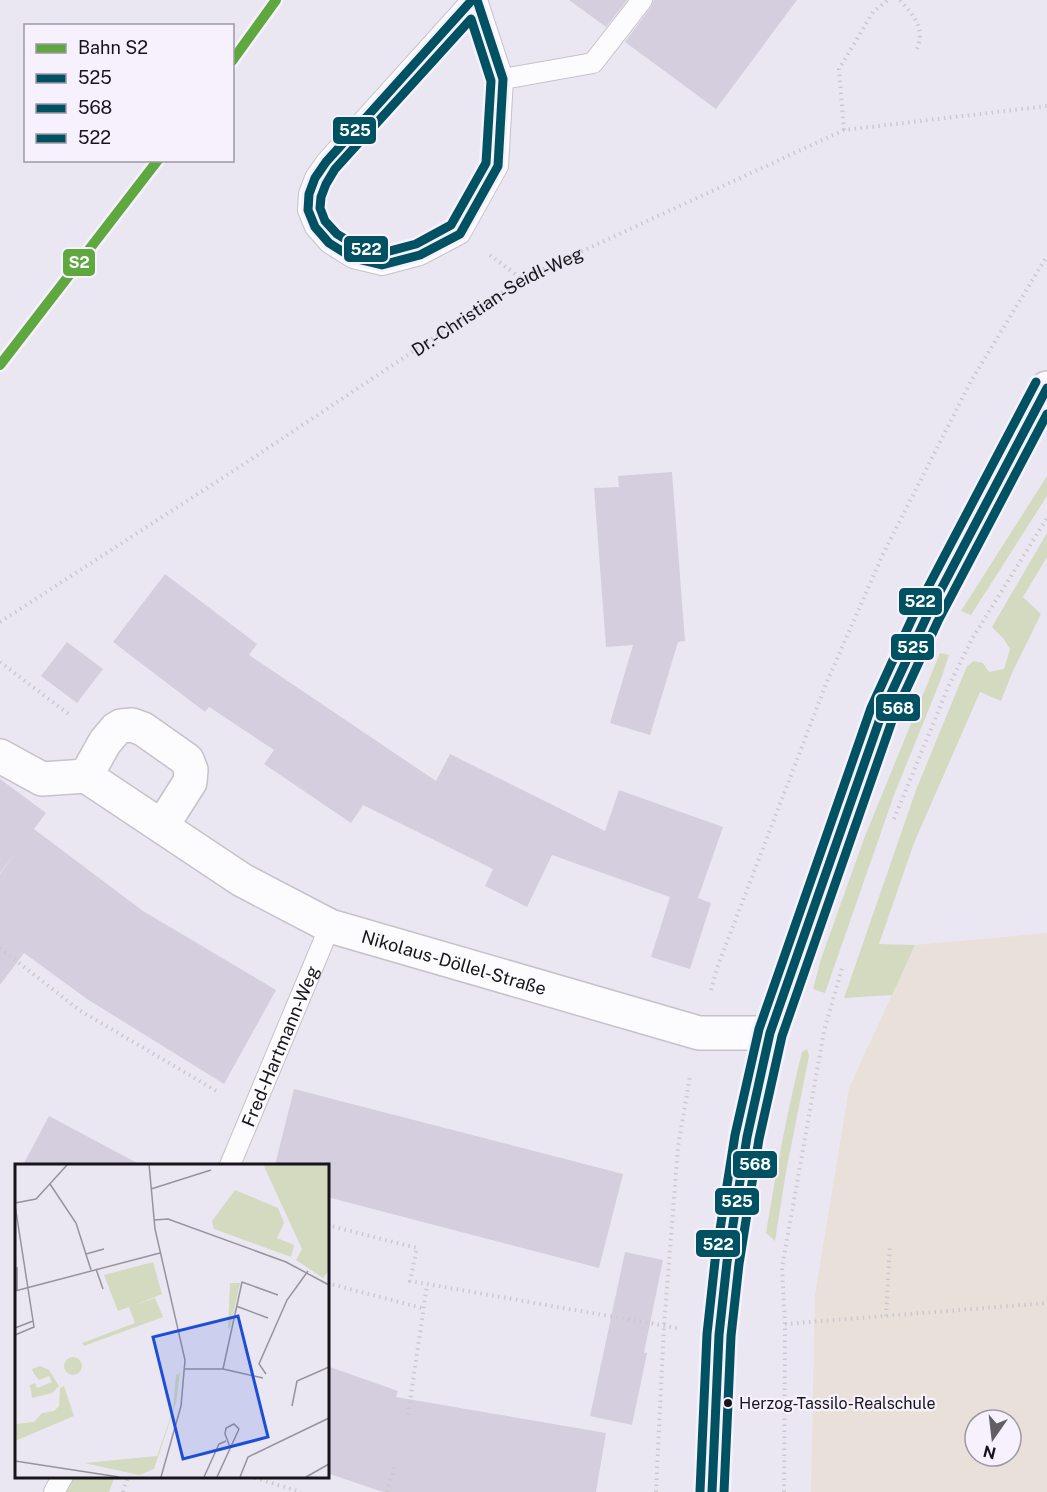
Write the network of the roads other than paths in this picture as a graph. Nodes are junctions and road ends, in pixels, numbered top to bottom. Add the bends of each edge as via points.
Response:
1 (475, 0) edge
2 (642, 0) edge
3 (503, 79) junction
4 (1047, 388) edge
5 (0, 756) edge
6 (86, 776) junction
7 (162, 826) junction
8 (330, 926) junction
9 (770, 1033) junction
10 (230, 1164) edge
11 (62, 1477) edge
12 (54, 1492) edge
13 (712, 1492) edge

1 - 3 lane
1 - 3 lane via 326,162 309,194 308,210 315,227 329,243 353,258 382,265 420,255 460,234 498,166
2 - 3 lane via 593,63
4 - 9 street via 927,616 882,713
5 - 6 street via 42,779
6 - 7 street, Nikolaus-Döllel-Straße
6 - 7 street via 111,733 132,724 143,729 187,760 191,770 190,782
7 - 8 street, Nikolaus-Döllel-Straße via 242,880
8 - 9 street, Nikolaus-Döllel-Straße via 699,1033
8 - 10 lane, Fred-Hartmann-Weg
9 - 13 street via 747,1137 727,1262 719,1335
11 - 12 lane

